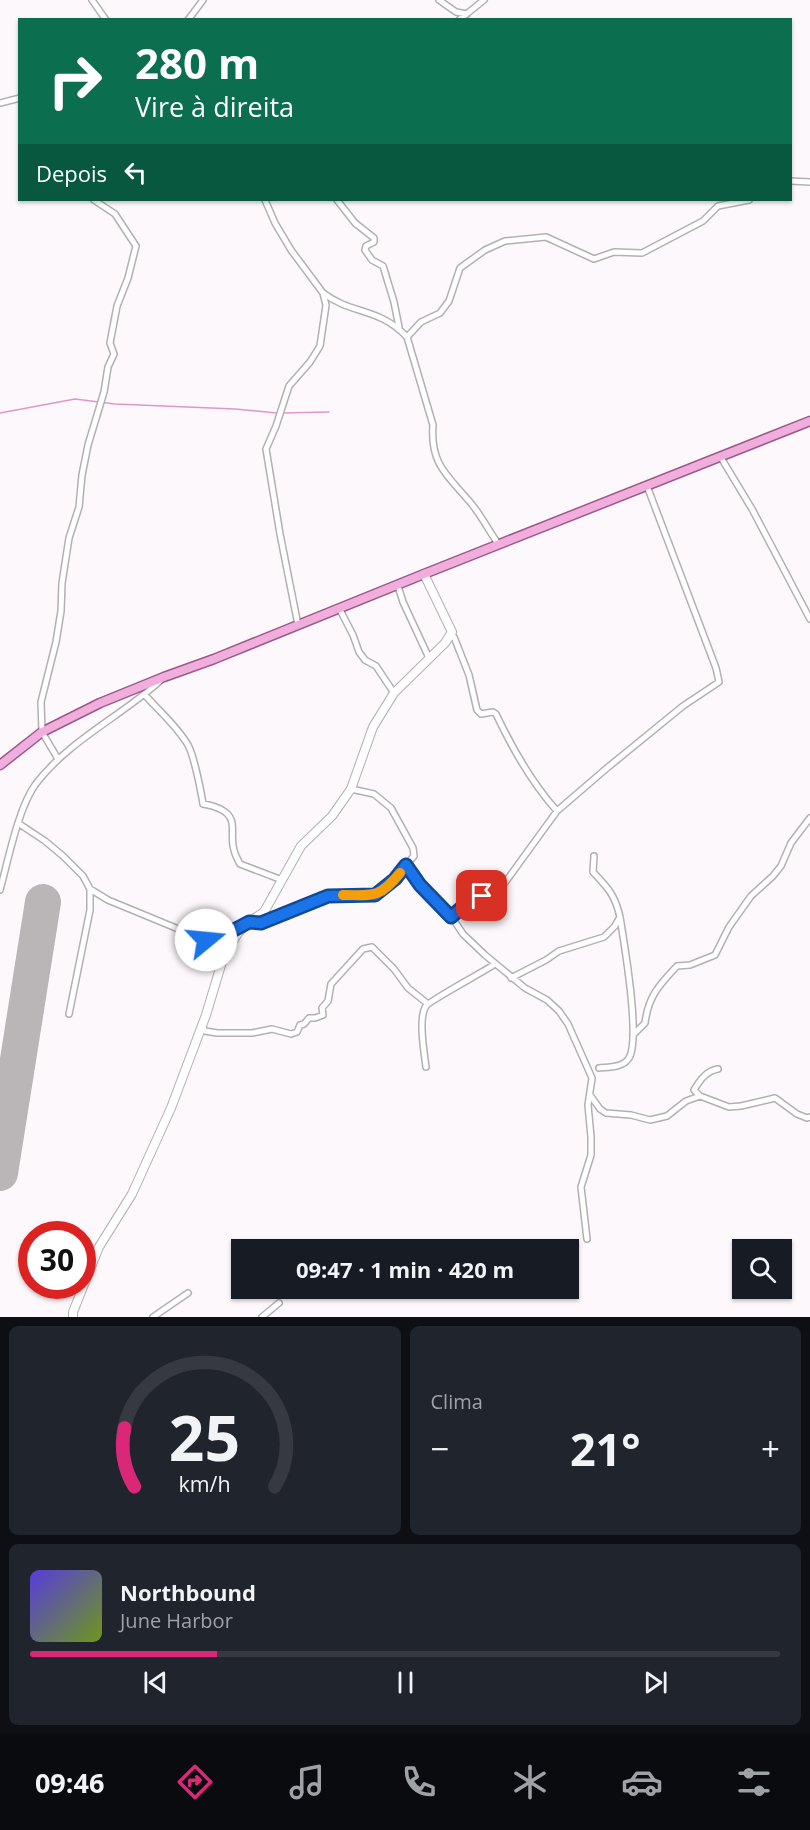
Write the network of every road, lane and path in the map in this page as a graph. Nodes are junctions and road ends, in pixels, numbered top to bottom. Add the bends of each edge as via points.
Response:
1 (92, 0) edge
2 (203, 0) edge
3 (439, 0) edge
4 (484, 0) edge
5 (467, 14) junction
6 (104, 18) edge
7 (190, 18) edge
8 (462, 18) edge
9 (18, 99) edge
10 (0, 103) edge
11 (792, 181) edge
12 (810, 182) edge
13 (96, 201) edge
14 (265, 201) edge
15 (338, 201) edge
16 (740, 201) edge
17 (324, 294) junction
18 (399, 329) junction
19 (407, 337) junction
20 (810, 421) edge
21 (720, 456) junction
22 (647, 486) junction
23 (499, 545) junction
24 (424, 574) junction
25 (398, 586) junction
26 (339, 608) junction
27 (810, 618) edge
28 (298, 625) junction
29 (454, 637) dead end
30 (429, 658) junction
31 (164, 677) junction
32 (394, 693) junction
33 (145, 695) junction
34 (42, 732) junction
35 (58, 759) junction
36 (0, 765) edge
37 (351, 789) junction
38 (557, 811) junction
39 (810, 818) edge
40 (18, 823) junction
41 (594, 856) dead end
42 (406, 865) junction
43 (282, 880) junction
44 (90, 889) junction
45 (0, 890) edge
46 (451, 917) junction
47 (620, 917) junction
48 (249, 922) junction
49 (206, 940) junction
50 (495, 964) junction
51 (222, 965) junction
52 (511, 978) junction
53 (428, 1004) junction
54 (69, 1014) dead end
55 (202, 1025) junction
56 (633, 1035) junction
57 (426, 1066) dead end
58 (599, 1068) dead end
59 (718, 1069) dead end
60 (589, 1094) junction
61 (700, 1096) junction
62 (810, 1117) edge
63 (587, 1239) dead end
64 (188, 1293) dead end
65 (279, 1303) dead end
66 (73, 1317) edge
67 (153, 1317) edge
68 (262, 1317) edge

1 - 6 street
2 - 7 street
3 - 5 street via 456,12
4 - 5 street
5 - 8 street
9 - 10 street
11 - 12 street
13 - 34 street via 115,214 136,246 117,306 110,343 114,354 88,445 79,507 69,538 60,621 40,702
14 - 17 street via 291,250
15 - 18 street via 355,223 374,237 365,250 383,266
16 - 19 street via 718,206 703,221 642,254 614,252 594,259 546,237 506,241 460,268 449,301 440,313 421,322
17 - 18 street via 336,303 379,315
17 - 28 street via 320,346 289,386 266,449
18 - 19 street
19 - 23 street via 433,425 437,459 449,481 470,503
20 - 21 main road
21 - 22 main road
21 - 27 street
22 - 23 main road
22 - 38 street via 719,682 684,706
23 - 24 main road
24 - 25 main road
24 - 30 street via 452,632
25 - 26 main road
25 - 30 street
26 - 28 main road
26 - 32 street via 359,652 376,666
28 - 31 main road
29 - 38 street via 477,710 481,714 496,714 534,784
30 - 32 street
31 - 33 street
31 - 34 main road
32 - 37 street via 373,728
33 - 35 street
33 - 43 street via 190,748 203,804 213,805 231,818 233,849 240,864
34 - 35 street
34 - 36 main road
35 - 40 street via 34,786
37 - 42 street via 374,794 393,810 413,848 414,856
37 - 43 street via 332,816 301,846
38 - 46 street via 504,884 467,903
39 - 56 street via 791,843 781,866 751,896 729,927 715,955 677,966 653,994 645,1023
40 - 44 street via 63,856
40 - 45 street
41 - 47 street via 593,872 612,892
42 - 46 street
42 - 48 street via 375,895 328,896 261,923
43 - 48 street via 264,912
44 - 49 street
44 - 54 street via 90,910
46 - 50 street
47 - 52 street via 604,937 559,951
47 - 56 street via 631,989
48 - 49 street via 219,938
48 - 51 street via 224,955
49 - 51 street via 222,957
50 - 52 street
50 - 53 street
51 - 55 street
52 - 60 street via 547,1000 568,1024 592,1078
53 - 55 street via 408,988 372,947 363,949 331,984 323,1015 309,1018 297,1032 272,1029 218,1033 206,1031
53 - 57 street via 422,1018
55 - 66 street via 155,1144 132,1194 99,1247
56 - 58 street via 630,1057 624,1063
59 - 61 street via 710,1070 696,1086 694,1090
60 - 61 street via 606,1113 650,1120 667,1116
60 - 63 street via 591,1149 581,1187
61 - 62 street via 729,1107 775,1098 797,1114
64 - 67 street
65 - 68 street

